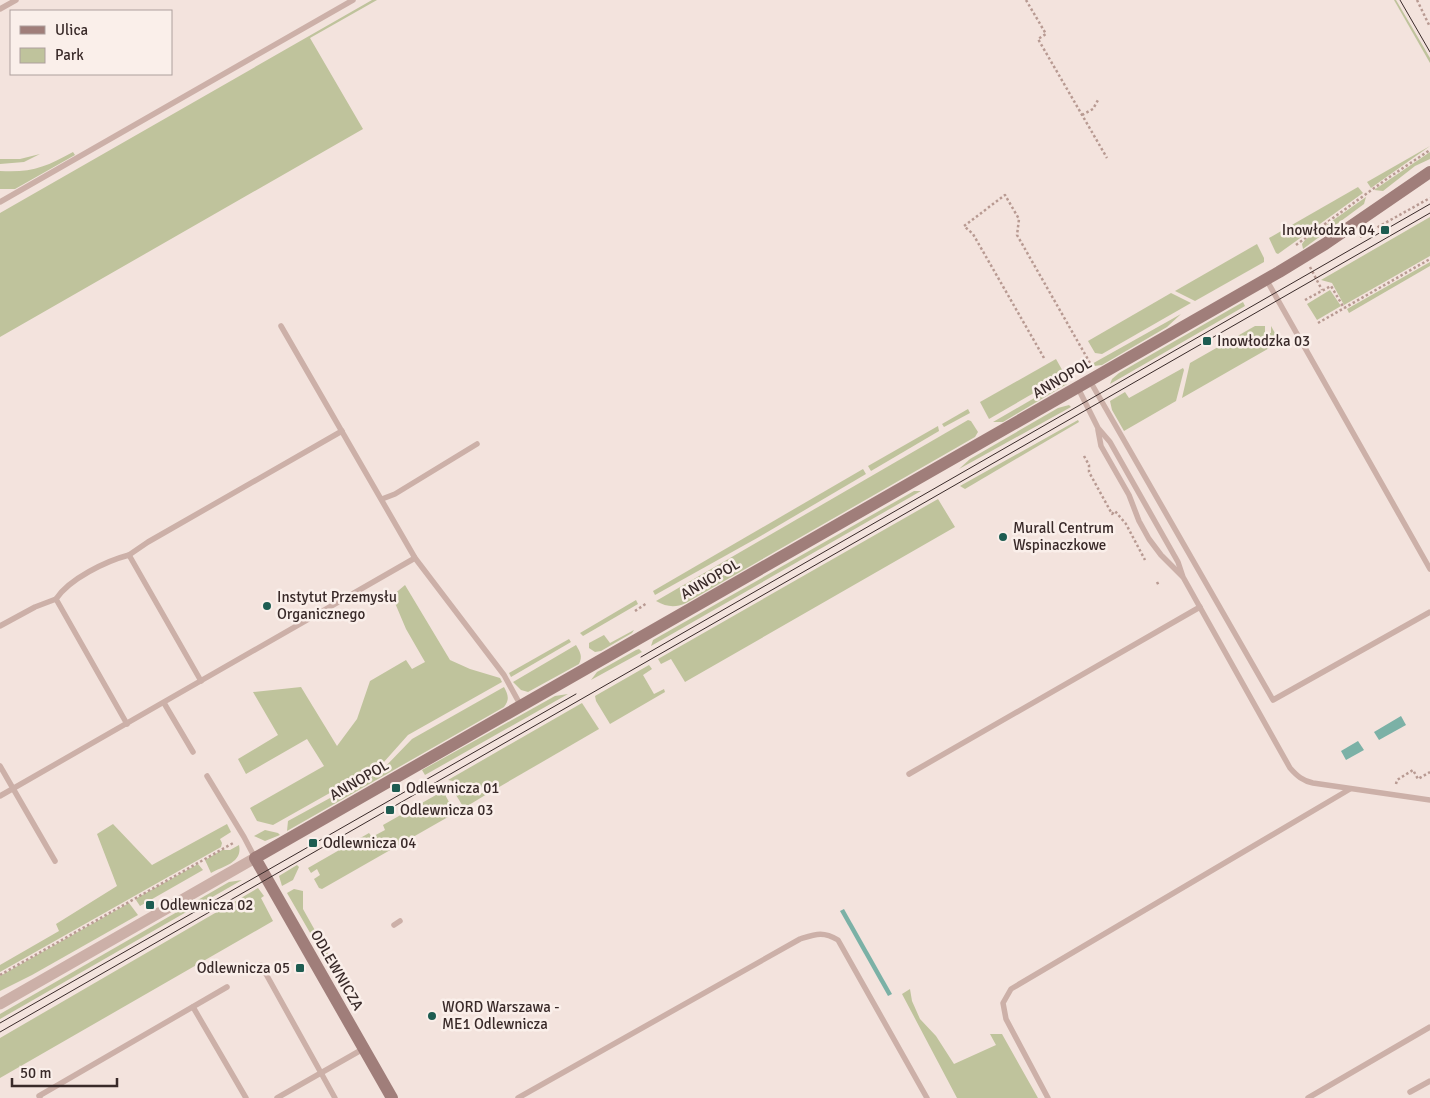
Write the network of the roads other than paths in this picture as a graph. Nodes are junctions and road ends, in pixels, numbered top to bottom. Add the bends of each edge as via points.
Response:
1 (16, 0) edge
2 (353, 0) edge
3 (0, 9) edge
4 (1430, 172) edge
5 (0, 202) edge
6 (1266, 279) junction
7 (281, 326) dead end
8 (1090, 381) junction
9 (1078, 388) junction
10 (1098, 428) junction
11 (342, 432) junction
12 (477, 444) dead end
13 (382, 499) junction
14 (129, 555) junction
15 (415, 558) junction
16 (1430, 569) edge
17 (1183, 577) junction
18 (56, 600) junction
19 (1200, 607) junction
20 (1430, 612) edge
21 (0, 626) edge
22 (201, 681) junction
23 (164, 703) junction
24 (521, 706) junction
25 (127, 724) junction
26 (193, 752) dead end
27 (0, 766) edge
28 (909, 774) dead end
29 (207, 776) dead end
30 (13, 788) junction
31 (1350, 789) junction
32 (0, 796) edge
33 (1430, 800) edge
34 (255, 858) junction
35 (55, 861) dead end
36 (261, 965) dead end
37 (226, 987) dead end
38 (0, 1004) edge
39 (193, 1006) junction
40 (1430, 1027) edge
41 (363, 1049) junction
42 (321, 1073) junction
43 (1430, 1081) edge
44 (1410, 1092) dead end
45 (40, 1098) edge
46 (246, 1098) edge
47 (277, 1098) edge
48 (335, 1098) edge
49 (392, 1098) edge
50 (518, 1098) edge
51 (928, 1098) edge
52 (1048, 1098) edge
53 (1308, 1098) edge

1 - 3 lane
2 - 5 lane
4 - 6 street, ANNOPOL via 1325,244
6 - 8 street, ANNOPOL
6 - 16 lane
7 - 11 lane
8 - 9 street, ANNOPOL
8 - 20 lane via 1273,700
9 - 10 lane
9 - 24 street, ANNOPOL
10 - 17 lane via 1110,442 1178,562
10 - 17 lane via 1101,446 1149,539
11 - 13 lane
11 - 14 lane
12 - 13 lane
13 - 15 lane
14 - 18 lane via 108,562 68,586
14 - 22 lane
15 - 22 lane
15 - 24 lane via 504,675
17 - 19 lane
18 - 21 lane via 34,607
18 - 25 lane
19 - 28 lane
19 - 31 lane via 1290,768 1308,782
22 - 23 lane
23 - 25 lane
23 - 26 lane
24 - 34 street, ANNOPOL
25 - 30 lane
27 - 30 lane
29 - 34 lane
30 - 32 lane
30 - 35 lane
31 - 33 lane
31 - 52 lane via 1010,989 1003,1003 1006,1019
34 - 38 street, ANNOPOL
34 - 41 street, ODLEWNICZA
36 - 42 lane
37 - 39 lane
39 - 45 lane
39 - 46 lane
40 - 53 lane
41 - 42 lane
41 - 49 street, ODLEWNICZA
42 - 47 lane
42 - 48 lane
43 - 44 lane
50 - 51 lane via 800,939 815,934 828,934 838,940

